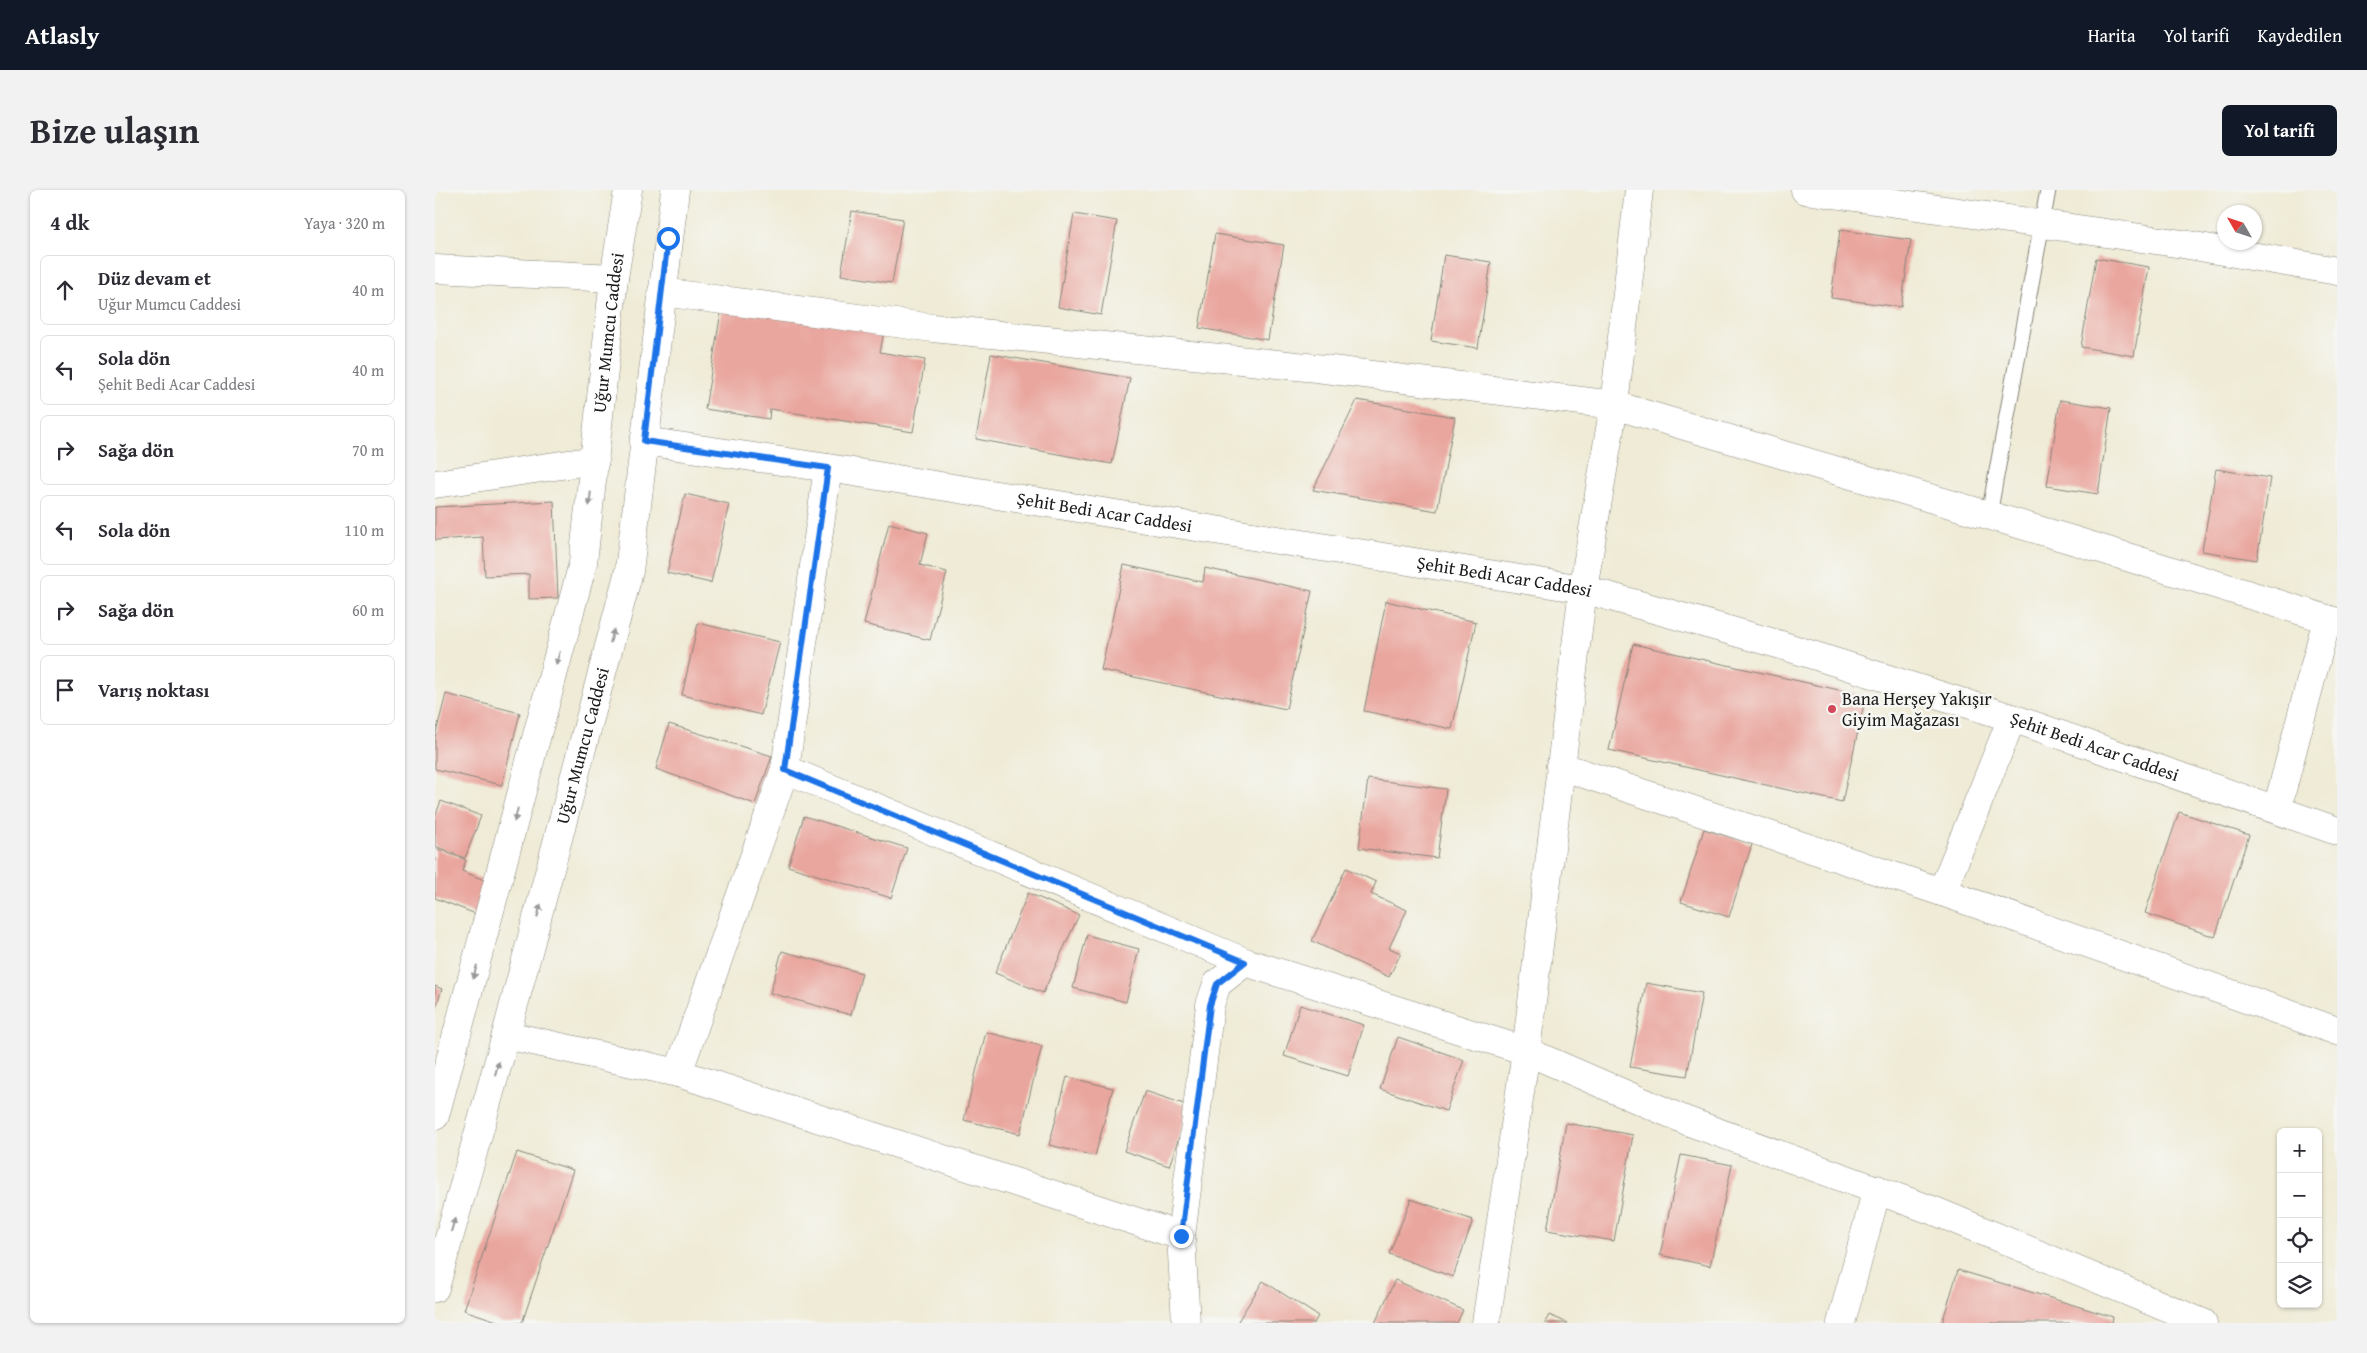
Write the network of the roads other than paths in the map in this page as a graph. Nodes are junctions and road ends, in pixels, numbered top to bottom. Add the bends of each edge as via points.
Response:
1 (628, 190) edge
2 (675, 190) edge
3 (1639, 190) edge
4 (1805, 190) edge
5 (2048, 190) edge
6 (2042, 224) junction
7 (435, 269) edge
8 (2337, 271) edge
9 (614, 278) junction
10 (662, 292) junction
11 (1614, 405) junction
12 (644, 441) junction
13 (595, 460) junction
14 (828, 468) junction
15 (435, 484) edge
16 (1989, 515) junction
17 (1583, 589) junction
18 (2332, 621) edge
19 (2012, 718) junction
20 (1560, 766) junction
21 (785, 770) junction
22 (2277, 808) junction
23 (2337, 831) edge
24 (1942, 892) junction
25 (1245, 962) junction
26 (2337, 1030) edge
27 (506, 1035) junction
28 (1526, 1051) junction
29 (678, 1073) junction
30 (435, 1116) edge
31 (1877, 1189) junction
32 (1181, 1236) junction
33 (435, 1288) edge
34 (1186, 1323) edge
35 (1486, 1323) edge
36 (1841, 1323) edge
37 (2203, 1323) edge

1 - 9 street, Uğur Mumcu Caddesi
2 - 10 street, Uğur Mumcu Caddesi
3 - 11 street
4 - 6 street
5 - 6 lane
6 - 8 street
6 - 16 lane
7 - 9 street
9 - 13 street, Uğur Mumcu Caddesi
10 - 11 street via 933,328 1315,368
10 - 12 street, Uğur Mumcu Caddesi
11 - 16 street
11 - 17 street
12 - 14 street, Şehit Bedi Acar Caddesi
27 -> 12 street, Uğur Mumcu Caddesi via 629,571
13 - 15 street
13 -> 30 street, Uğur Mumcu Caddesi via 583,563
14 - 17 street, Şehit Bedi Acar Caddesi
14 - 21 street
16 - 18 street
17 - 19 street, Şehit Bedi Acar Caddesi via 1781,645
17 - 20 street
18 - 22 street
19 - 22 street, Şehit Bedi Acar Caddesi
19 - 24 street
20 - 24 street
20 - 28 street
21 - 25 street
21 - 29 street
22 - 23 street, Şehit Bedi Acar Caddesi
24 - 26 street
25 - 28 street
25 - 32 street via 1217,984 1210,1005
27 - 29 street
33 -> 27 street, Uğur Mumcu Caddesi
28 - 31 street via 1687,1121
28 - 35 street
29 - 32 street
31 - 36 street
31 - 37 street
32 - 34 street

